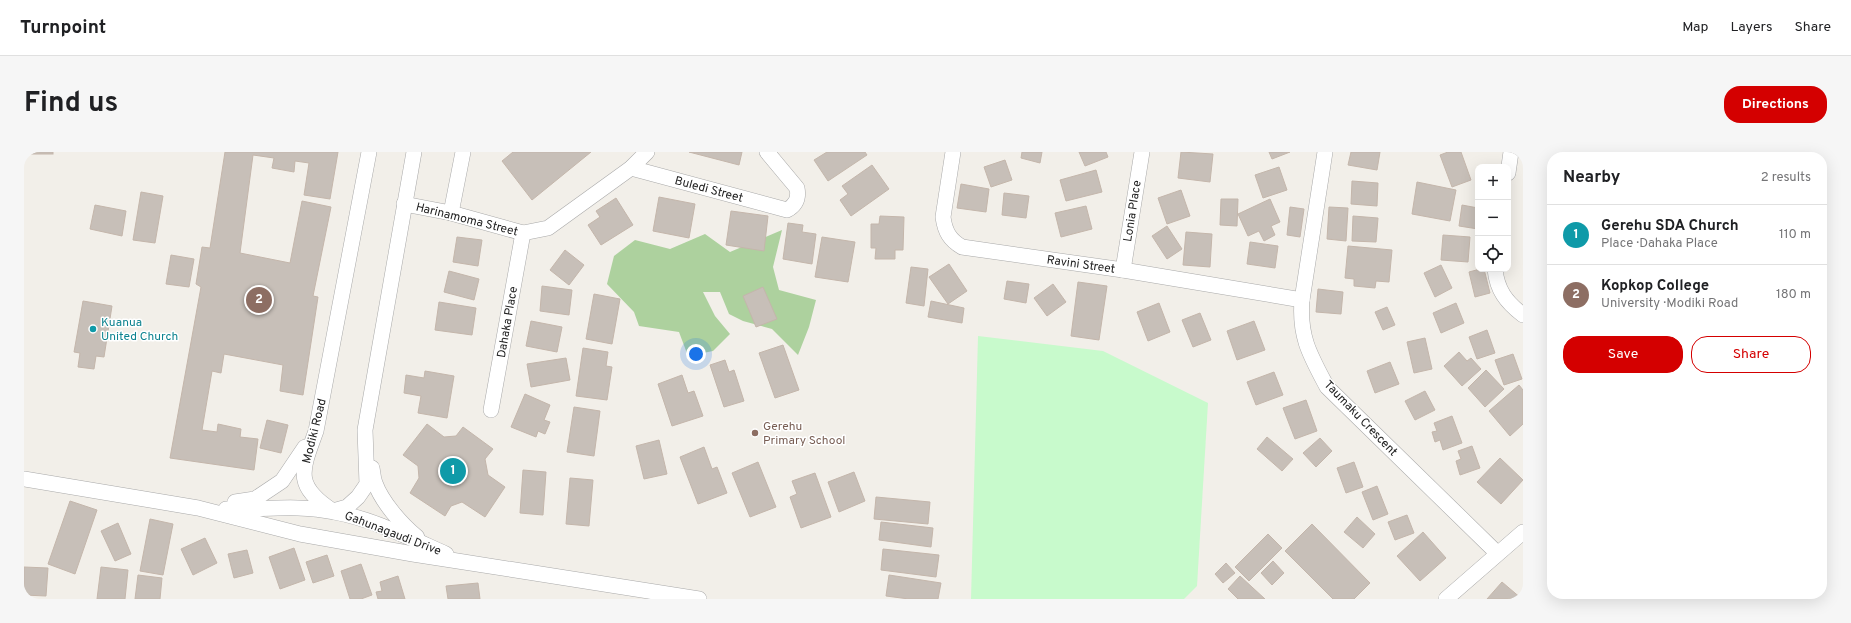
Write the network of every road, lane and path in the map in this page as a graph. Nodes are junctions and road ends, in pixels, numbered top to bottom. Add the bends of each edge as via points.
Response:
1 (369, 152) edge
2 (414, 152) edge
3 (463, 152) edge
4 (647, 152) edge
5 (767, 152) edge
6 (953, 152) edge
7 (1142, 152) edge
8 (1325, 152) edge
9 (1511, 152) edge
10 (1509, 164) edge
11 (631, 168) junction
12 (404, 204) junction
13 (451, 213) junction
14 (523, 233) junction
15 (1123, 270) junction
16 (1495, 272) edge
17 (1302, 300) junction
18 (1523, 315) edge
19 (491, 410) dead end
20 (366, 430) junction
21 (316, 431) junction
22 (24, 479) edge
23 (198, 508) junction
24 (333, 511) junction
25 (1523, 532) edge
26 (1497, 553) junction
27 (465, 562) junction
28 (699, 599) edge
29 (1446, 599) edge

1 - 21 street, Modiki Road
2 - 12 street
3 - 13 street
4 - 11 street, Harinamoma Street
5 - 11 street, Buledi Street via 797,188 796,204 787,210
6 - 15 street, Ravini Street via 943,217 944,226 954,242 962,247
7 - 15 street, Lonia Place
8 - 17 street, Taumaku Crescent
9 - 10 street
11 - 14 street, Harinamoma Street via 548,228
12 - 13 street, Harinamoma Street
12 - 20 street
13 - 14 street, Harinamoma Street
14 - 19 street, Dahaka Place
15 - 17 street, Ravini Street
16 - 18 street via 1501,294 1510,306
17 - 26 street, Taumaku Crescent via 1300,321 1306,344 1327,387
20 - 24 street via 367,484 347,507
20 - 27 street via 375,483 389,507 406,528 421,540
21 - 23 street via 282,481 255,499
21 - 24 street, Modiki Road via 305,460 303,480 316,500
22 - 23 street, Gahunagaudi Drive
23 - 24 street, Gahunagaudi Drive via 244,510 294,507
23 - 27 street, Gahunagaudi Drive via 300,534
24 - 27 street, Gahunagaudi Drive via 391,530
25 - 26 street
26 - 29 street
27 - 28 street, Gahunagaudi Drive

